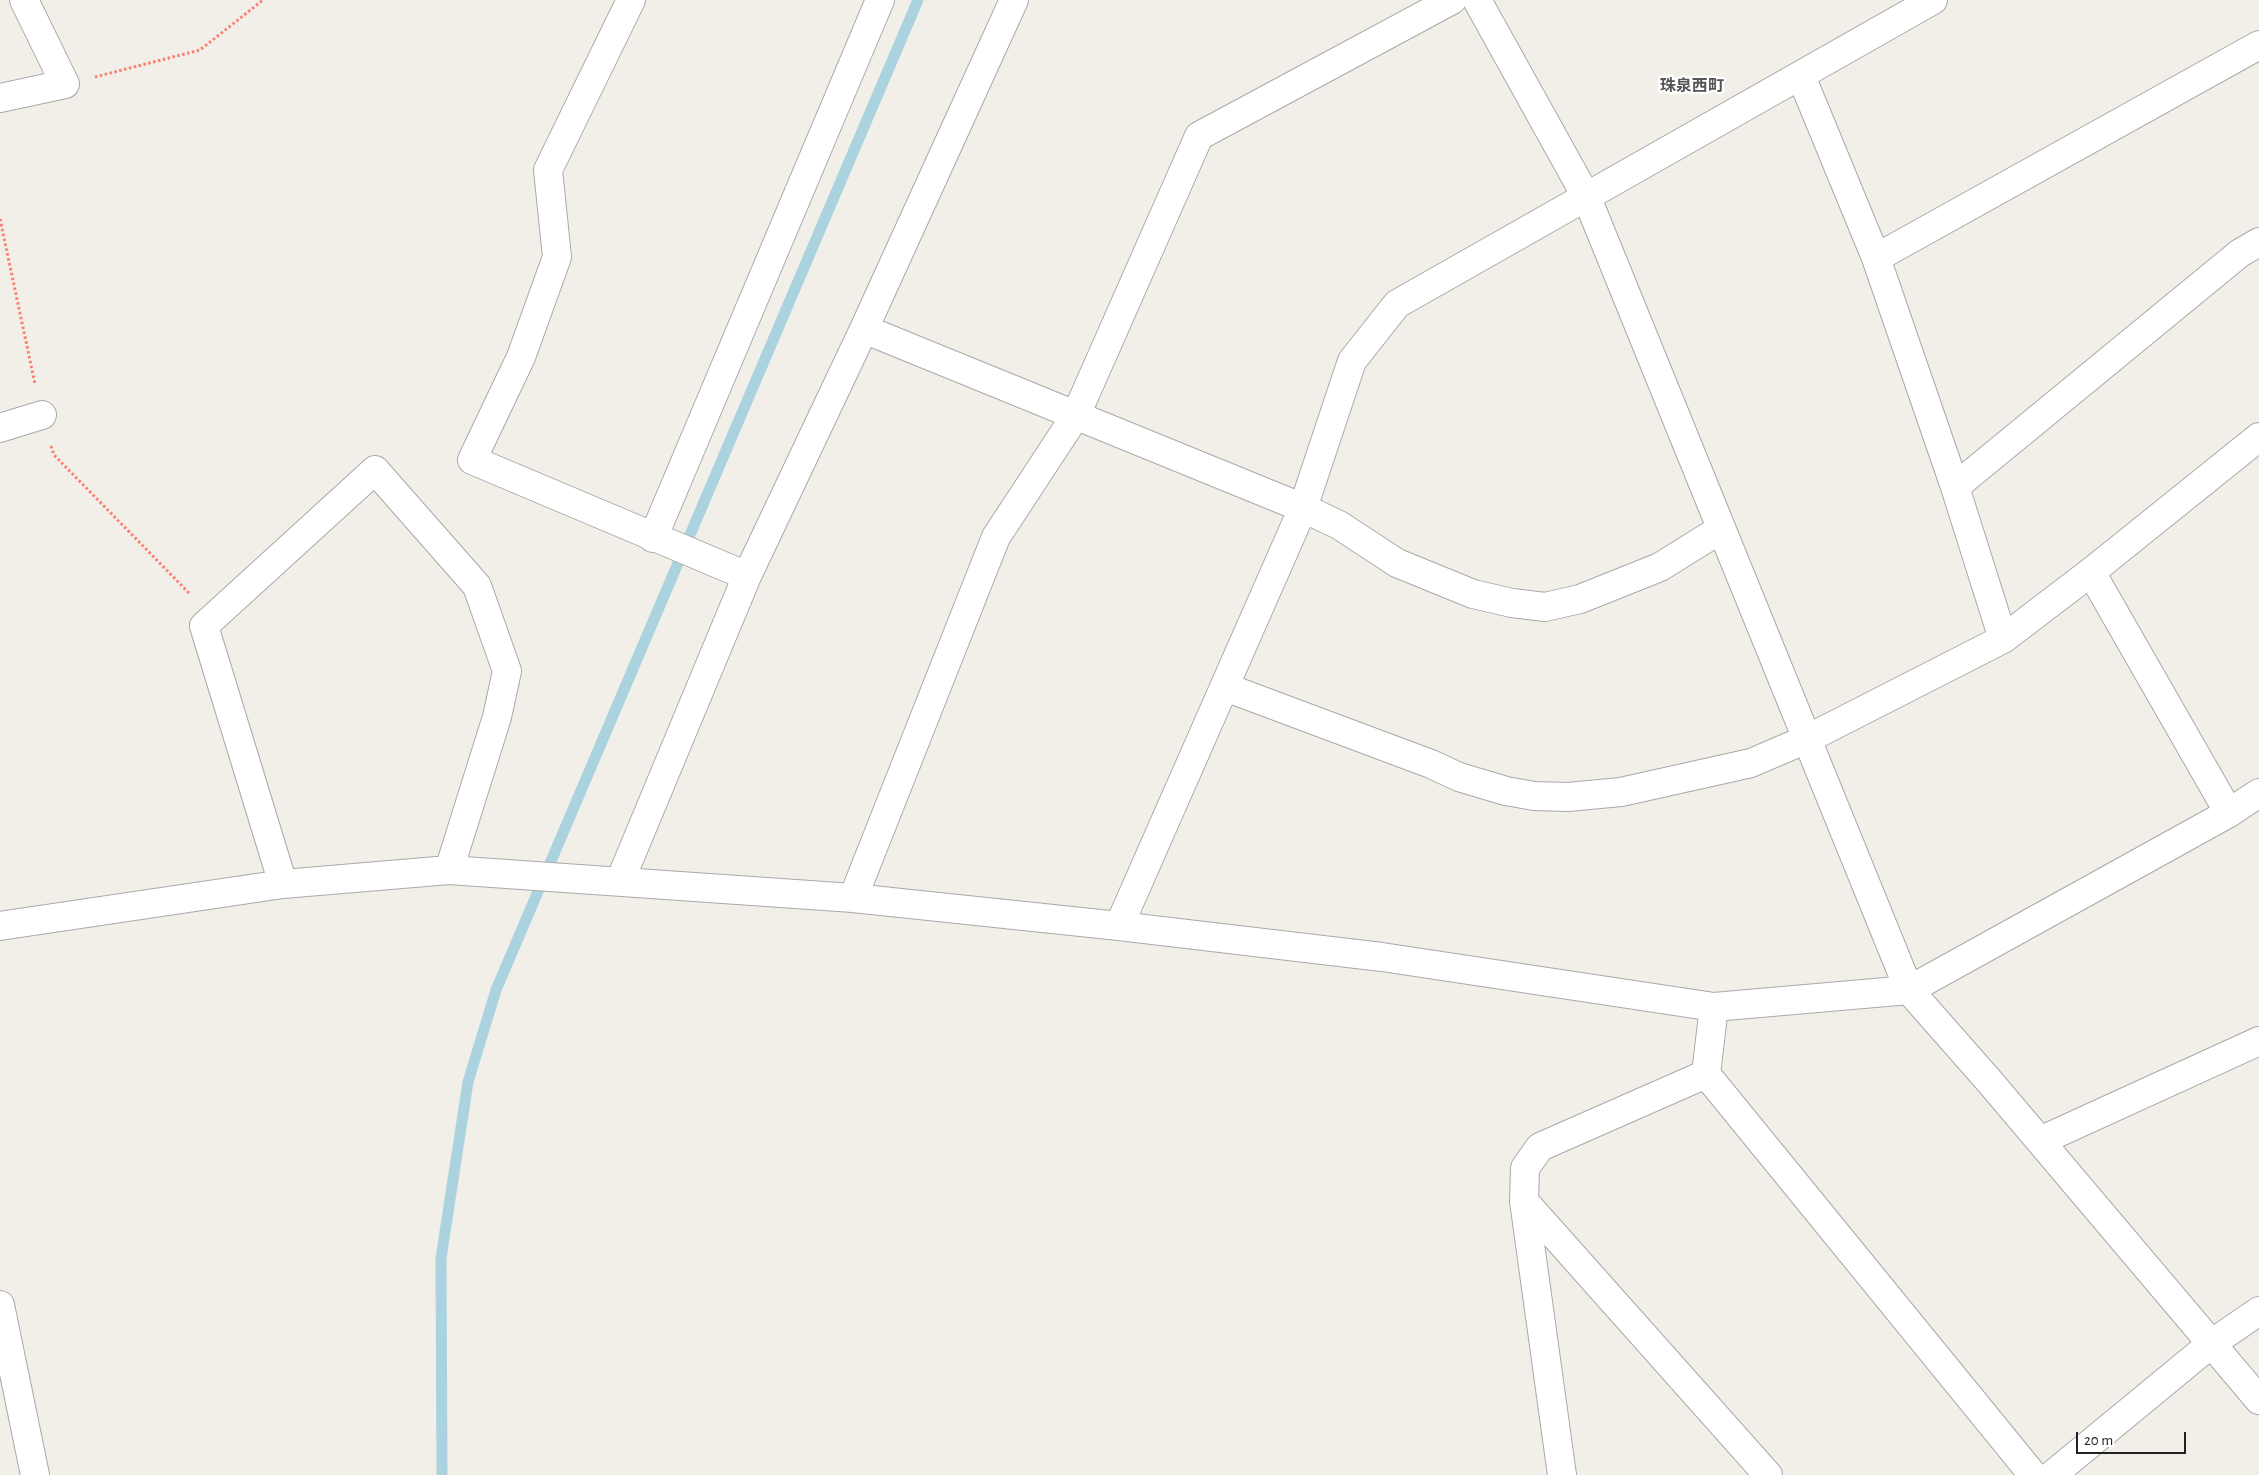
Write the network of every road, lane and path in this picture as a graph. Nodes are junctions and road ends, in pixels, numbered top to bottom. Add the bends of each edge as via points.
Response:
1 (24, 0) edge
2 (263, 0) edge
3 (631, 0) edge
4 (880, 0) edge
5 (1014, 0) edge
6 (1452, 0) edge
7 (1477, 0) edge
8 (1933, 0) edge
9 (2259, 45) edge
10 (1800, 76) junction
11 (65, 84) junction
12 (0, 98) edge
13 (1587, 198) junction
14 (0, 219) edge
15 (2259, 242) edge
16 (1876, 258) junction
17 (864, 329) junction
18 (42, 415) junction
19 (1076, 415) junction
20 (0, 428) edge
21 (2259, 437) edge
22 (1955, 487) junction
23 (1303, 508) junction
24 (1721, 529) junction
25 (653, 538) junction
26 (2091, 572) junction
27 (747, 576) junction
28 (213, 618) junction
29 (2003, 639) junction
30 (1225, 688) junction
31 (1807, 739) junction
32 (2259, 793) edge
33 (2229, 812) junction
34 (448, 870) junction
35 (620, 881) junction
36 (283, 884) junction
37 (853, 898) junction
38 (0, 926) edge
39 (1119, 926) junction
40 (1909, 990) junction
41 (1714, 1007) junction
42 (2259, 1041) edge
43 (1706, 1074) junction
44 (2040, 1141) junction
45 (1524, 1201) junction
46 (0, 1305) edge
47 (2259, 1311) edge
48 (2211, 1344) junction
49 (2259, 1400) edge
50 (35, 1475) edge
51 (1562, 1475) edge
52 (1768, 1475) edge
53 (2034, 1475) edge
54 (2052, 1475) edge

1 - 11 street
2 - 11 path via 200,50
3 - 25 street via 548,170 557,257 521,357 472,460
4 - 25 street
5 - 17 street
6 - 19 street via 1199,136
7 - 13 street
8 - 10 street
9 - 16 street
10 - 13 street
10 - 16 street
11 - 12 street
13 - 23 street via 1397,304 1352,361
13 - 24 street
14 - 18 path
15 - 22 street via 2240,253
16 - 22 street
17 - 19 street
17 - 27 street
18 - 20 street
18 - 28 path via 54,455
19 - 23 street
19 - 37 street via 996,537
21 - 26 street
22 - 29 street
23 - 24 street via 1339,526 1397,563 1472,594 1545,607 1580,599 1660,567
23 - 30 street
24 - 31 street
25 - 27 street
26 - 29 street
26 - 33 street
27 - 35 street
28 - 34 street via 375,470 477,586 507,671 496,717
28 - 36 street via 204,626
29 - 31 street
30 - 31 street via 1459,777 1534,796 1568,798 1621,792 1751,763
30 - 39 street
31 - 40 street
32 - 33 street
33 - 40 street
34 - 35 street
34 - 36 street
35 - 37 street
36 - 38 street
37 - 39 street
39 - 41 street via 1382,957
40 - 41 street
40 - 44 street
41 - 43 street
42 - 44 street
43 - 45 street via 1540,1147 1525,1168
43 - 53 street
44 - 48 street
45 - 51 street
45 - 52 street
46 - 50 street
47 - 48 street
48 - 49 street
48 - 54 street

